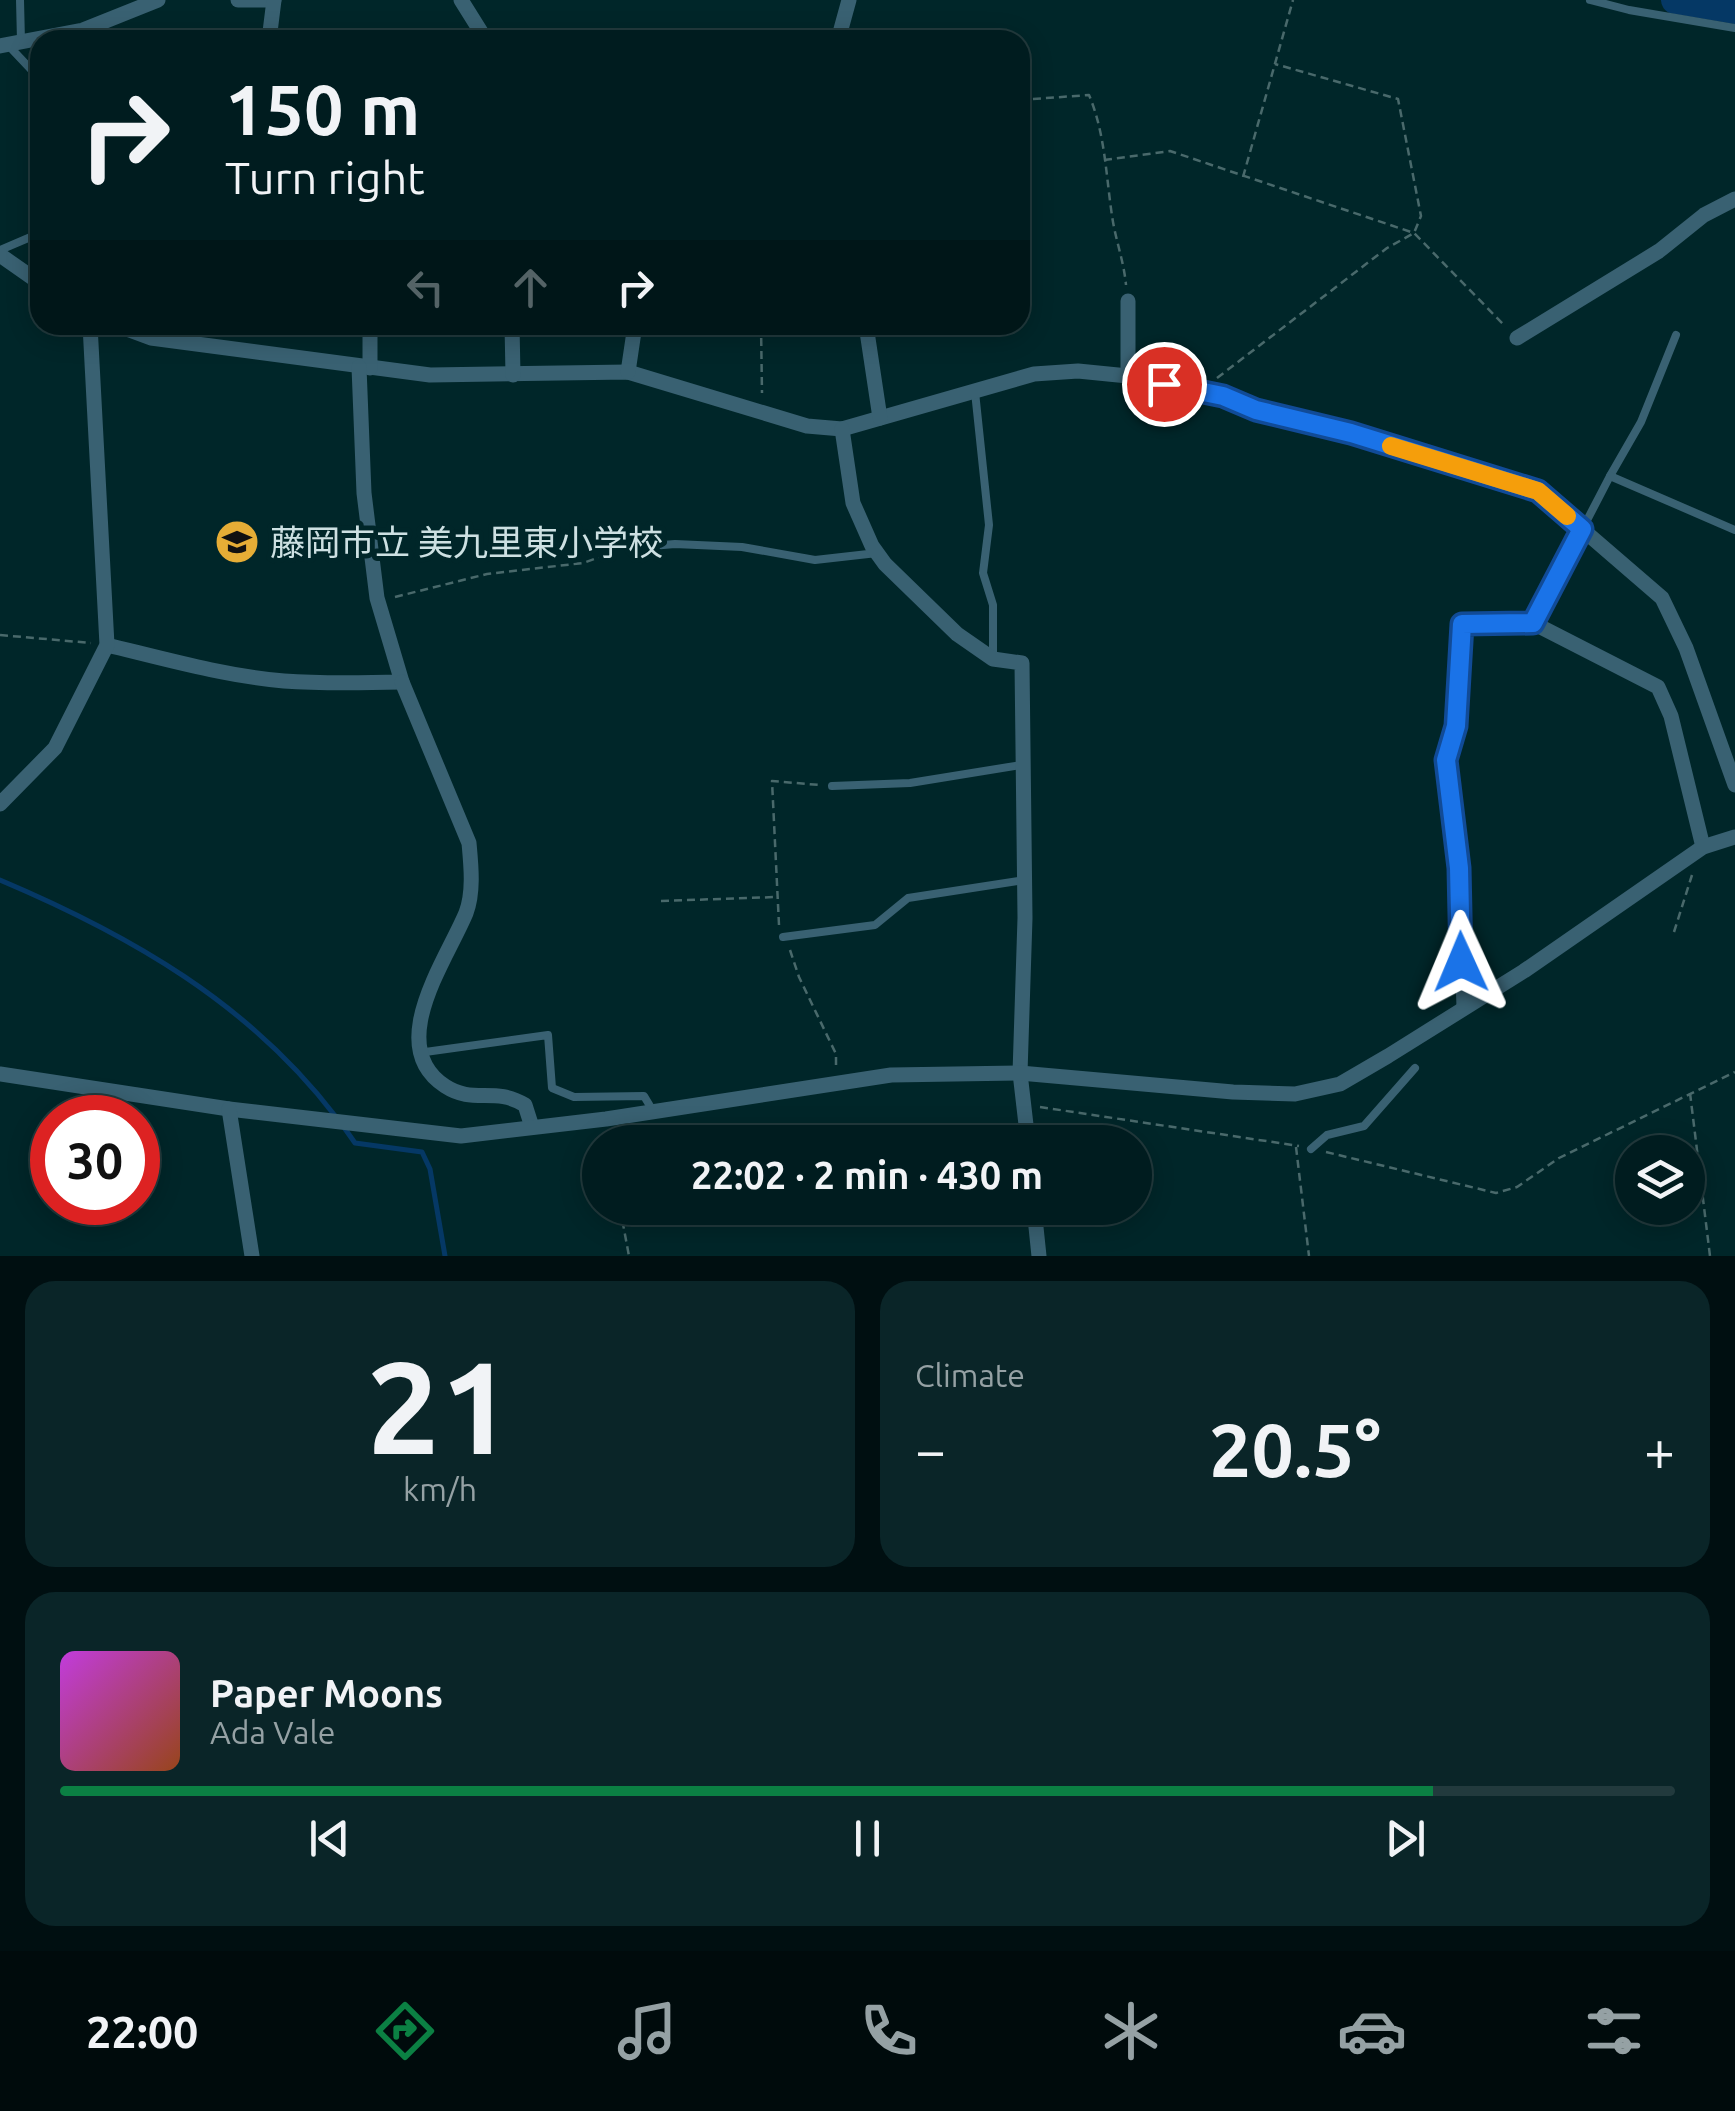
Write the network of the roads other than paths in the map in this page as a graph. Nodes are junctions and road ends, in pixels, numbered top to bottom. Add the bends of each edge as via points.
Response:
1 (20, 0) edge
2 (158, 0) edge
3 (238, 0) edge
4 (274, 0) edge
5 (461, 0) edge
6 (849, 0) edge
7 (1590, 0) edge
8 (1735, 28) edge
9 (83, 30) edge
10 (270, 30) edge
11 (480, 30) edge
12 (841, 30) edge
13 (9, 44) edge
14 (30, 68) edge
15 (1735, 199) edge
16 (30, 238) edge
17 (0, 253) edge
18 (30, 276) edge
19 (1128, 301) road end
20 (91, 335) edge
21 (143, 335) edge
22 (195, 335) edge
23 (369, 335) edge
24 (512, 335) edge
25 (634, 335) edge
26 (868, 335) edge
27 (1676, 335) dead end
28 (1516, 338) road end
29 (195, 344) junction
30 (364, 368) junction
31 (628, 372) junction
32 (512, 375) junction
33 (1128, 376) junction
34 (974, 389) junction
35 (880, 418) junction
36 (842, 429) junction
37 (1610, 476) junction
38 (1582, 529) junction
39 (1735, 530) edge
40 (628, 548) road end
41 (877, 552) junction
42 (1533, 623) junction
43 (108, 645) junction
44 (992, 660) junction
45 (402, 682) junction
46 (1022, 764) junction
47 (1735, 785) edge
48 (832, 786) road end
49 (0, 804) edge
50 (1735, 836) edge
51 (1702, 848) junction
52 (1024, 880) junction
53 (784, 937) road end
54 (1464, 1007) junction
55 (418, 1053) junction
56 (1414, 1068) dead end
57 (1020, 1073) junction
58 (0, 1074) edge
59 (229, 1109) junction
60 (653, 1111) junction
61 (1026, 1125) edge
62 (532, 1127) junction
63 (1311, 1148) road end
64 (1036, 1225) edge
65 (252, 1256) edge
66 (1039, 1256) edge

1 - 13 lane
2 - 9 street
3 - 4 street
4 - 10 street
5 - 11 street
6 - 12 street
7 - 8 lane
13 - 14 lane
15 - 28 street
16 - 17 lane
17 - 18 street
19 - 33 street
20 - 43 street
21 - 29 street
22 - 29 street
23 - 30 street
24 - 32 street
25 - 31 street
26 - 35 street
27 - 37 lane via 1641,422
29 - 30 street
30 - 32 street
30 - 45 street via 364,493 378,602
31 - 32 street
31 - 36 street via 807,426
33 - 34 street via 1034,374
33 - 38 street via 1223,396 1538,491
34 - 35 street
34 - 44 lane via 989,526 983,572 993,605
35 - 36 street
36 - 41 street via 853,503
37 - 38 lane
37 - 39 lane
38 - 42 street
38 - 47 street via 1662,598
40 - 41 lane via 742,547 814,560
41 - 44 street via 956,634
42 - 51 street via 1658,687
42 - 54 street via 1462,624 1456,726 1446,760 1459,868
43 - 45 street via 281,680
43 - 49 street via 54,748
44 - 46 street via 1022,663
45 - 55 street via 470,844 468,909 442,955
46 - 48 lane via 910,783
46 - 52 street
50 - 51 street
51 - 54 street
52 - 53 lane via 908,898 874,925
52 - 57 street
54 - 57 street via 1340,1084 1295,1094
55 - 60 lane via 548,1035 552,1088 574,1097 644,1096
55 - 62 street via 425,1068 461,1095 508,1095 525,1105
56 - 63 lane via 1364,1126 1327,1134
57 - 60 street via 890,1075
57 - 61 street
58 - 59 street
59 - 62 street via 461,1136
59 - 65 street
60 - 62 street
64 - 66 street

